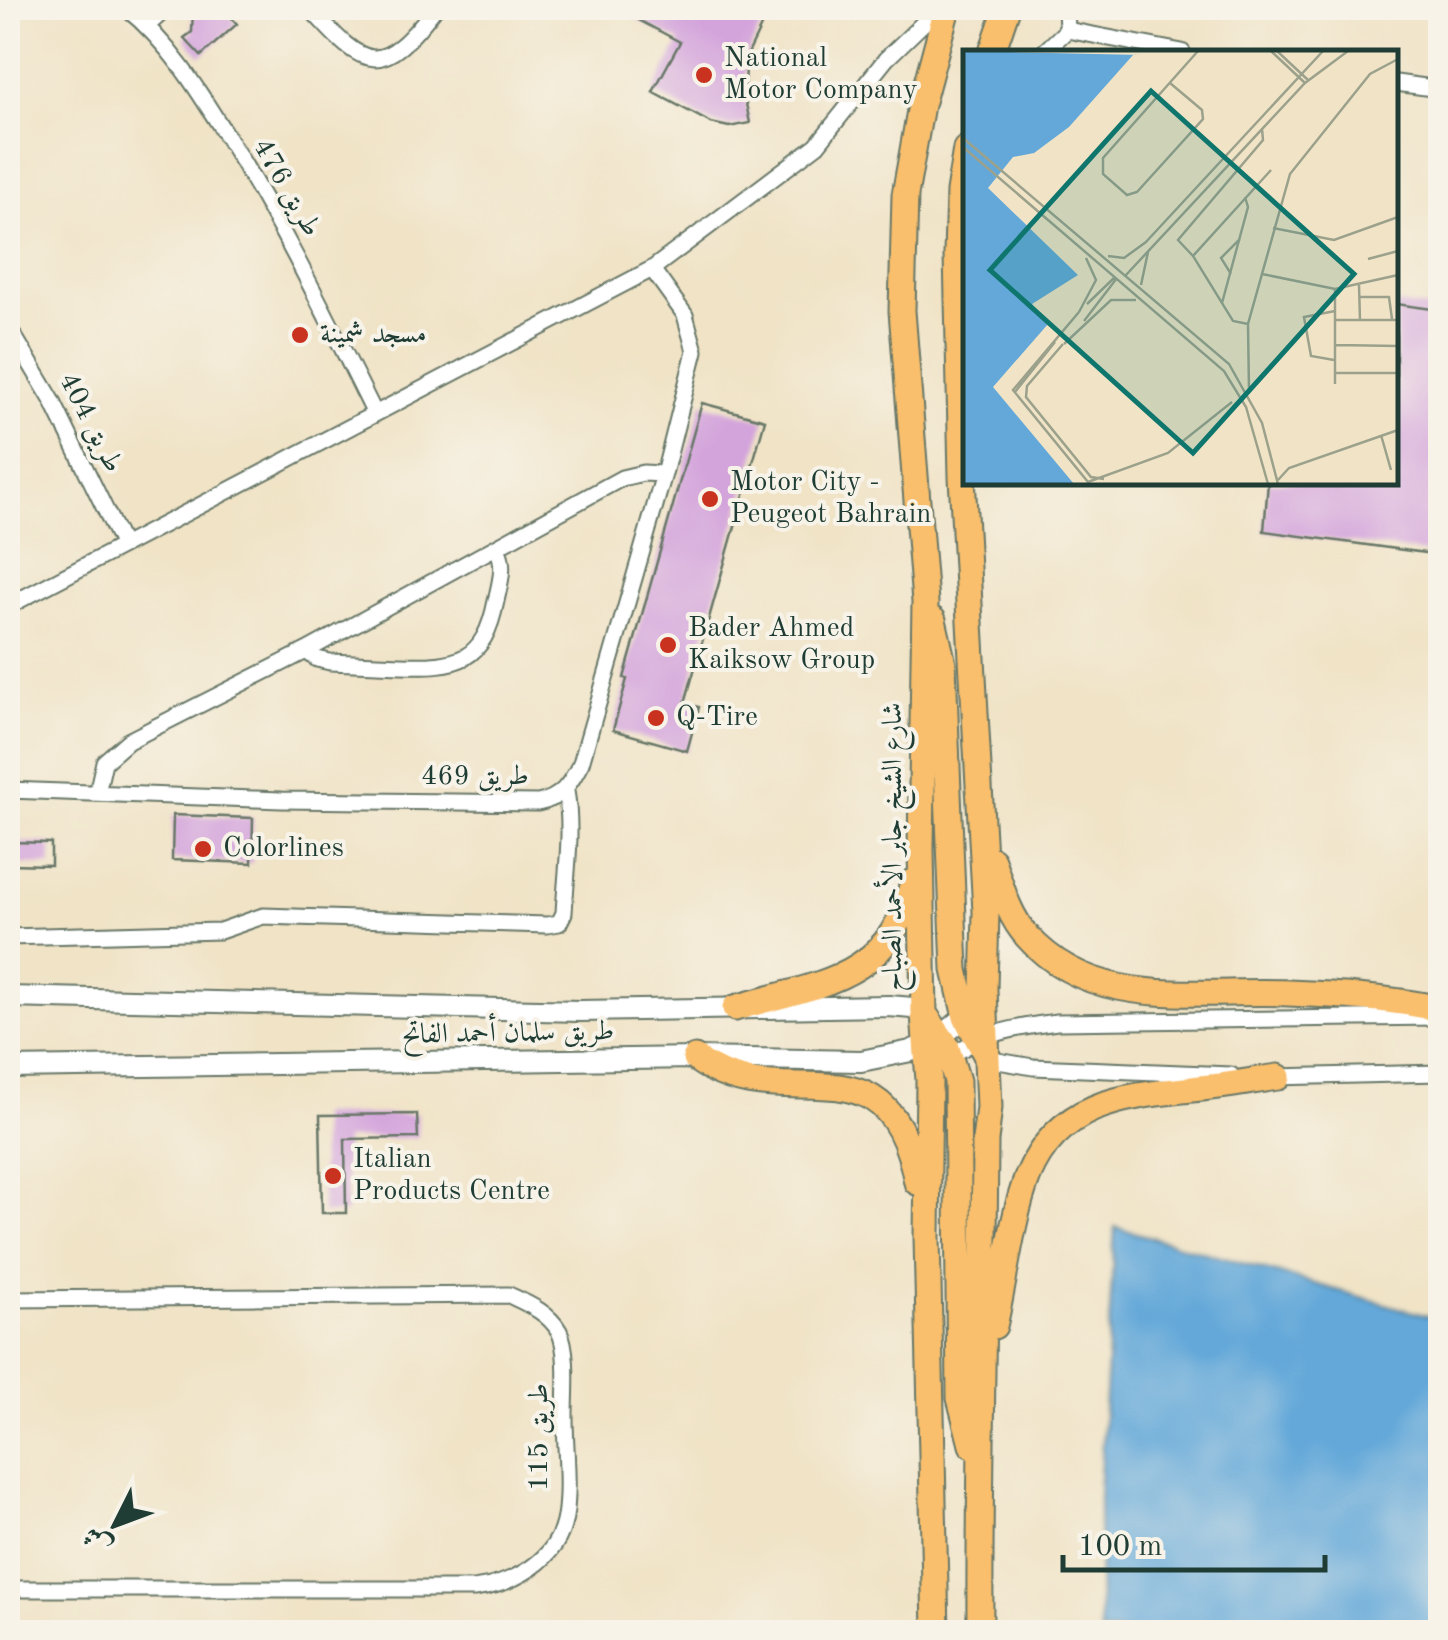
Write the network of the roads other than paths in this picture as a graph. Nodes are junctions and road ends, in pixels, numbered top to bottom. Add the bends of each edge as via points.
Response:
1 (126, 8) edge
2 (167, 8) edge
3 (310, 8) edge
4 (436, 8) edge
5 (939, 8) edge
6 (947, 8) edge
7 (1007, 8) edge
8 (1066, 8) edge
9 (148, 25) junction
10 (1067, 30) junction
11 (993, 50) edge
12 (1046, 50) edge
13 (1172, 50) edge
14 (1398, 83) edge
15 (1440, 89) edge
16 (963, 167) edge
17 (652, 269) junction
18 (8, 326) edge
19 (374, 412) junction
20 (664, 474) junction
21 (963, 476) edge
22 (963, 485) edge
23 (123, 546) junction
24 (497, 548) junction
25 (925, 602) junction
26 (8, 606) edge
27 (306, 651) junction
28 (8, 790) edge
29 (566, 791) junction
30 (97, 794) junction
31 (982, 828) junction
32 (921, 848) junction
33 (8, 937) edge
34 (8, 997) edge
35 (735, 1008) junction
36 (1440, 1008) edge
37 (924, 1014) junction
38 (1440, 1017) edge
39 (979, 1038) junction
40 (940, 1045) junction
41 (695, 1058) junction
42 (8, 1068) edge
43 (1437, 1072) edge
44 (1278, 1077) junction
45 (927, 1237) junction
46 (8, 1299) edge
47 (984, 1375) junction
48 (979, 1464) junction
49 (8, 1589) edge
50 (936, 1632) edge
51 (980, 1632) edge

1 - 9 street, طريق 476
2 - 9 street
3 - 4 street via 341,43 378,58 398,52
5 - 17 street via 886,59 817,146
6 - 25 main road, شارع الشيخ جابر الأحمد الصباح via 905,195 902,310
7 - 11 main road
8 - 10 street
9 - 19 street, طريق 476 via 196,86 272,208
10 - 12 street
10 - 13 street
14 - 15 street
16 - 21 main road via 957,254
17 - 19 street
17 - 20 street, طريق 469 via 685,315 695,352
18 - 23 street, طريق 404
19 - 23 street
20 - 24 street via 622,478
20 - 29 street, طريق 469 via 581,764
22 - 31 main road
23 - 26 street
24 - 27 street
24 - 27 street via 502,569 490,627 464,658 434,666 330,662
25 - 32 main road, شارع الشيخ جابر الأحمد الصباح
25 - 39 main road via 943,664 955,970
27 - 30 street via 119,747 100,772
28 - 30 street, طريق 469
29 - 30 street, طريق 469 via 538,803
29 - 33 street via 570,813 559,922 263,916 220,932
31 - 36 main road via 1009,910 1025,934 1094,983
31 - 39 main road via 986,912
32 - 35 main road via 907,912 870,960 830,980
32 - 37 main road, شارع الشيخ جابر الأحمد الصباح
34 - 35 street, طريق سلمان أحمد الفاتح via 503,1010
35 - 37 street, طريق سلمان أحمد الفاتح via 898,1006
37 - 40 main road, شارع الشيخ جابر الأحمد الصباح
38 - 39 street via 1090,1020
39 - 40 street, طريق سلمان أحمد الفاتح
39 - 44 street via 998,1061 1032,1067
39 - 47 main road via 989,1108
40 - 41 street, طريق سلمان أحمد الفاتح via 861,1062
40 - 45 main road, شارع الشيخ جابر الأحمد الصباح via 929,1081
40 - 48 main road via 958,1094 960,1398
41 - 42 street, طريق سلمان أحمد الفاتح
41 - 45 main road via 742,1082 832,1084 883,1106 911,1150
43 - 44 street
44 - 47 main road via 1129,1095 1064,1126 1028,1177
45 - 50 main road, شارع الشيخ جابر الأحمد الصباح
46 - 49 street, طريق 115 via 510,1295 541,1310 560,1333 566,1377 565,1519 540,1560 517,1579 474,1589
47 - 48 main road
48 - 51 main road

